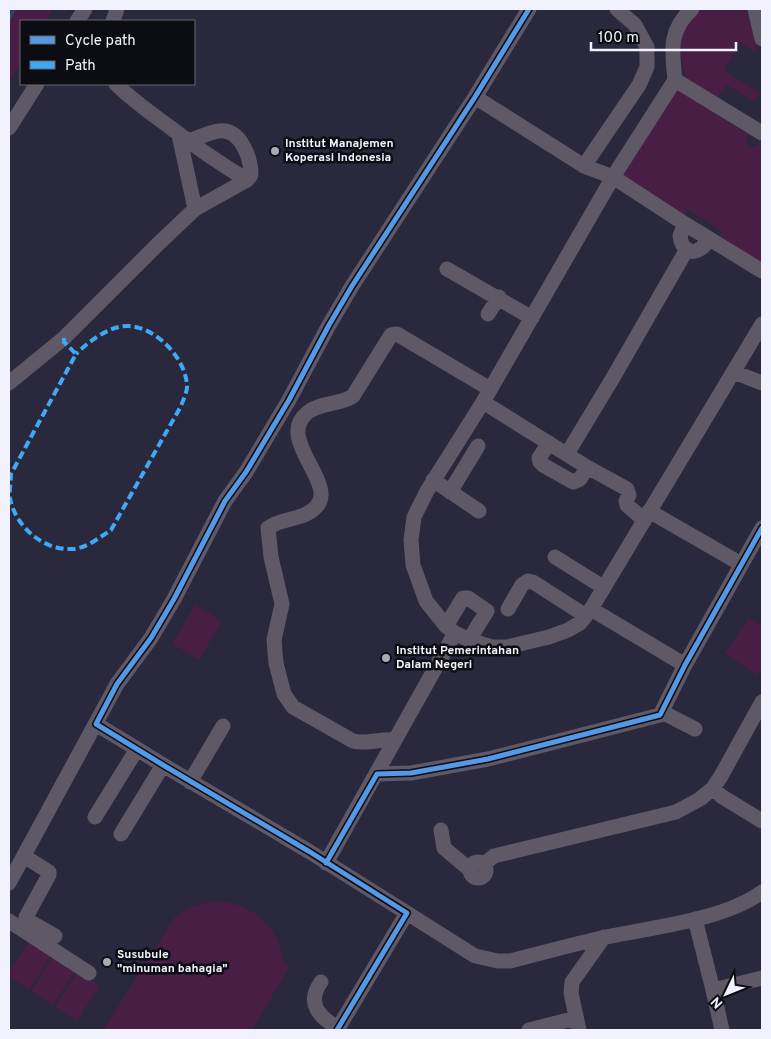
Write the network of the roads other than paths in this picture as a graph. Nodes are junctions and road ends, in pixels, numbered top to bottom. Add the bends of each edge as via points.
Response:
1 (86, 9) edge
2 (529, 9) edge
3 (616, 9) edge
4 (692, 9) edge
5 (755, 9) edge
6 (78, 20) edge
7 (762, 38) edge
8 (675, 80) junction
9 (36, 85) edge
10 (117, 85) edge
11 (475, 96) junction
12 (9, 128) edge
13 (762, 133) edge
14 (183, 138) junction
15 (584, 166) junction
16 (613, 177) junction
17 (247, 180) junction
18 (195, 209) junction
19 (685, 224) junction
20 (709, 239) junction
21 (687, 250) junction
22 (447, 269) dead end
23 (762, 271) edge
24 (498, 297) junction
25 (488, 314) dead end
26 (532, 318) junction
27 (762, 324) edge
28 (734, 372) junction
29 (9, 383) edge
30 (762, 383) edge
31 (490, 389) junction
32 (482, 402) junction
33 (549, 443) junction
34 (478, 446) dead end
35 (567, 454) junction
36 (587, 467) junction
37 (433, 480) junction
38 (450, 492) junction
39 (479, 511) dead end
40 (646, 515) junction
41 (762, 528) edge
42 (555, 557) dead end
43 (741, 564) junction
44 (603, 587) junction
45 (508, 609) dead end
46 (589, 612) junction
47 (451, 629) junction
48 (469, 640) junction
49 (685, 665) junction
50 (761, 707) edge
51 (662, 712) junction
52 (96, 724) junction
53 (222, 726) dead end
54 (696, 728) dead end
55 (395, 740) junction
56 (137, 749) junction
57 (163, 765) junction
58 (377, 774) junction
59 (190, 782) junction
60 (713, 788) junction
61 (230, 795) dead end
62 (95, 817) dead end
63 (762, 821) edge
64 (441, 830) dead end
65 (121, 834) dead end
66 (310, 852) junction
67 (24, 856) junction
68 (326, 863) junction
69 (9, 883) edge
70 (762, 892) edge
71 (407, 913) junction
72 (695, 919) junction
73 (9, 921) edge
74 (55, 936) dead end
75 (604, 937) junction
76 (89, 973) dead end
77 (762, 978) edge
78 (321, 982) dead end
79 (713, 990) junction
80 (578, 1024) edge
81 (338, 1029) edge
82 (530, 1030) edge
83 (722, 1030) edge

1 - 6 street
2 - 11 street
3 - 15 street via 635,25 647,47 648,67
4 - 8 street via 684,16 672,42
5 - 7 street
8 - 13 street
8 - 16 street
9 - 12 street
10 - 14 street
11 - 15 street
11 - 52 street via 352,286 289,400 225,501 174,599 151,638 117,684
14 - 17 street
14 - 17 street via 220,131 238,139 251,164 251,175
14 - 18 street
15 - 16 street
16 - 19 street
16 - 26 street
17 - 18 street
18 - 29 street via 64,338
19 - 20 street
19 - 21 street via 680,236
20 - 21 street via 701,250
20 - 23 street
21 - 35 street
22 - 24 street
24 - 25 street
24 - 26 street
26 - 31 street
27 - 28 street
28 - 30 street
28 - 40 street
31 - 32 street
31 - 55 street via 396,334 390,335 353,396 313,410 301,420 298,438 319,485 321,499 304,516 268,528 282,604 274,640 284,694 293,707 353,740
32 - 33 street
32 - 37 street
33 - 35 street
33 - 36 street via 539,458 543,465 573,482 580,479
34 - 38 street
35 - 36 street
36 - 40 street via 627,489 627,505
37 - 38 street
37 - 47 street via 414,517 411,540 413,565 426,600
38 - 39 street
40 - 43 street
40 - 44 street
41 - 43 street
42 - 44 street
43 - 49 street
44 - 46 street
45 - 46 street via 522,585 528,581
46 - 48 street via 568,630 507,647 492,648
46 - 49 street
47 - 48 street
47 - 48 street via 463,598 468,598 487,611
47 - 55 street
49 - 51 street
50 - 60 street
51 - 54 street
51 - 58 street via 488,759 411,773
52 - 56 street
52 - 67 street
53 - 59 street
55 - 58 street
56 - 57 street
56 - 62 street
57 - 59 street
57 - 65 street
58 - 68 street
59 - 66 street
60 - 63 street
60 - 64 street via 676,812 494,856 476,867 444,848
61 - 66 street via 301,837
66 - 68 street
67 - 69 street
67 - 74 street via 49,872 26,917
68 - 71 street
70 - 72 street via 749,901
71 - 75 street via 474,956 498,961 510,961
71 - 81 street
72 - 75 street
72 - 79 street
73 - 76 street
75 - 80 street via 572,982 570,993
77 - 79 street
78 - 81 street via 314,991 315,1006 326,1021
79 - 83 street
80 - 82 street

